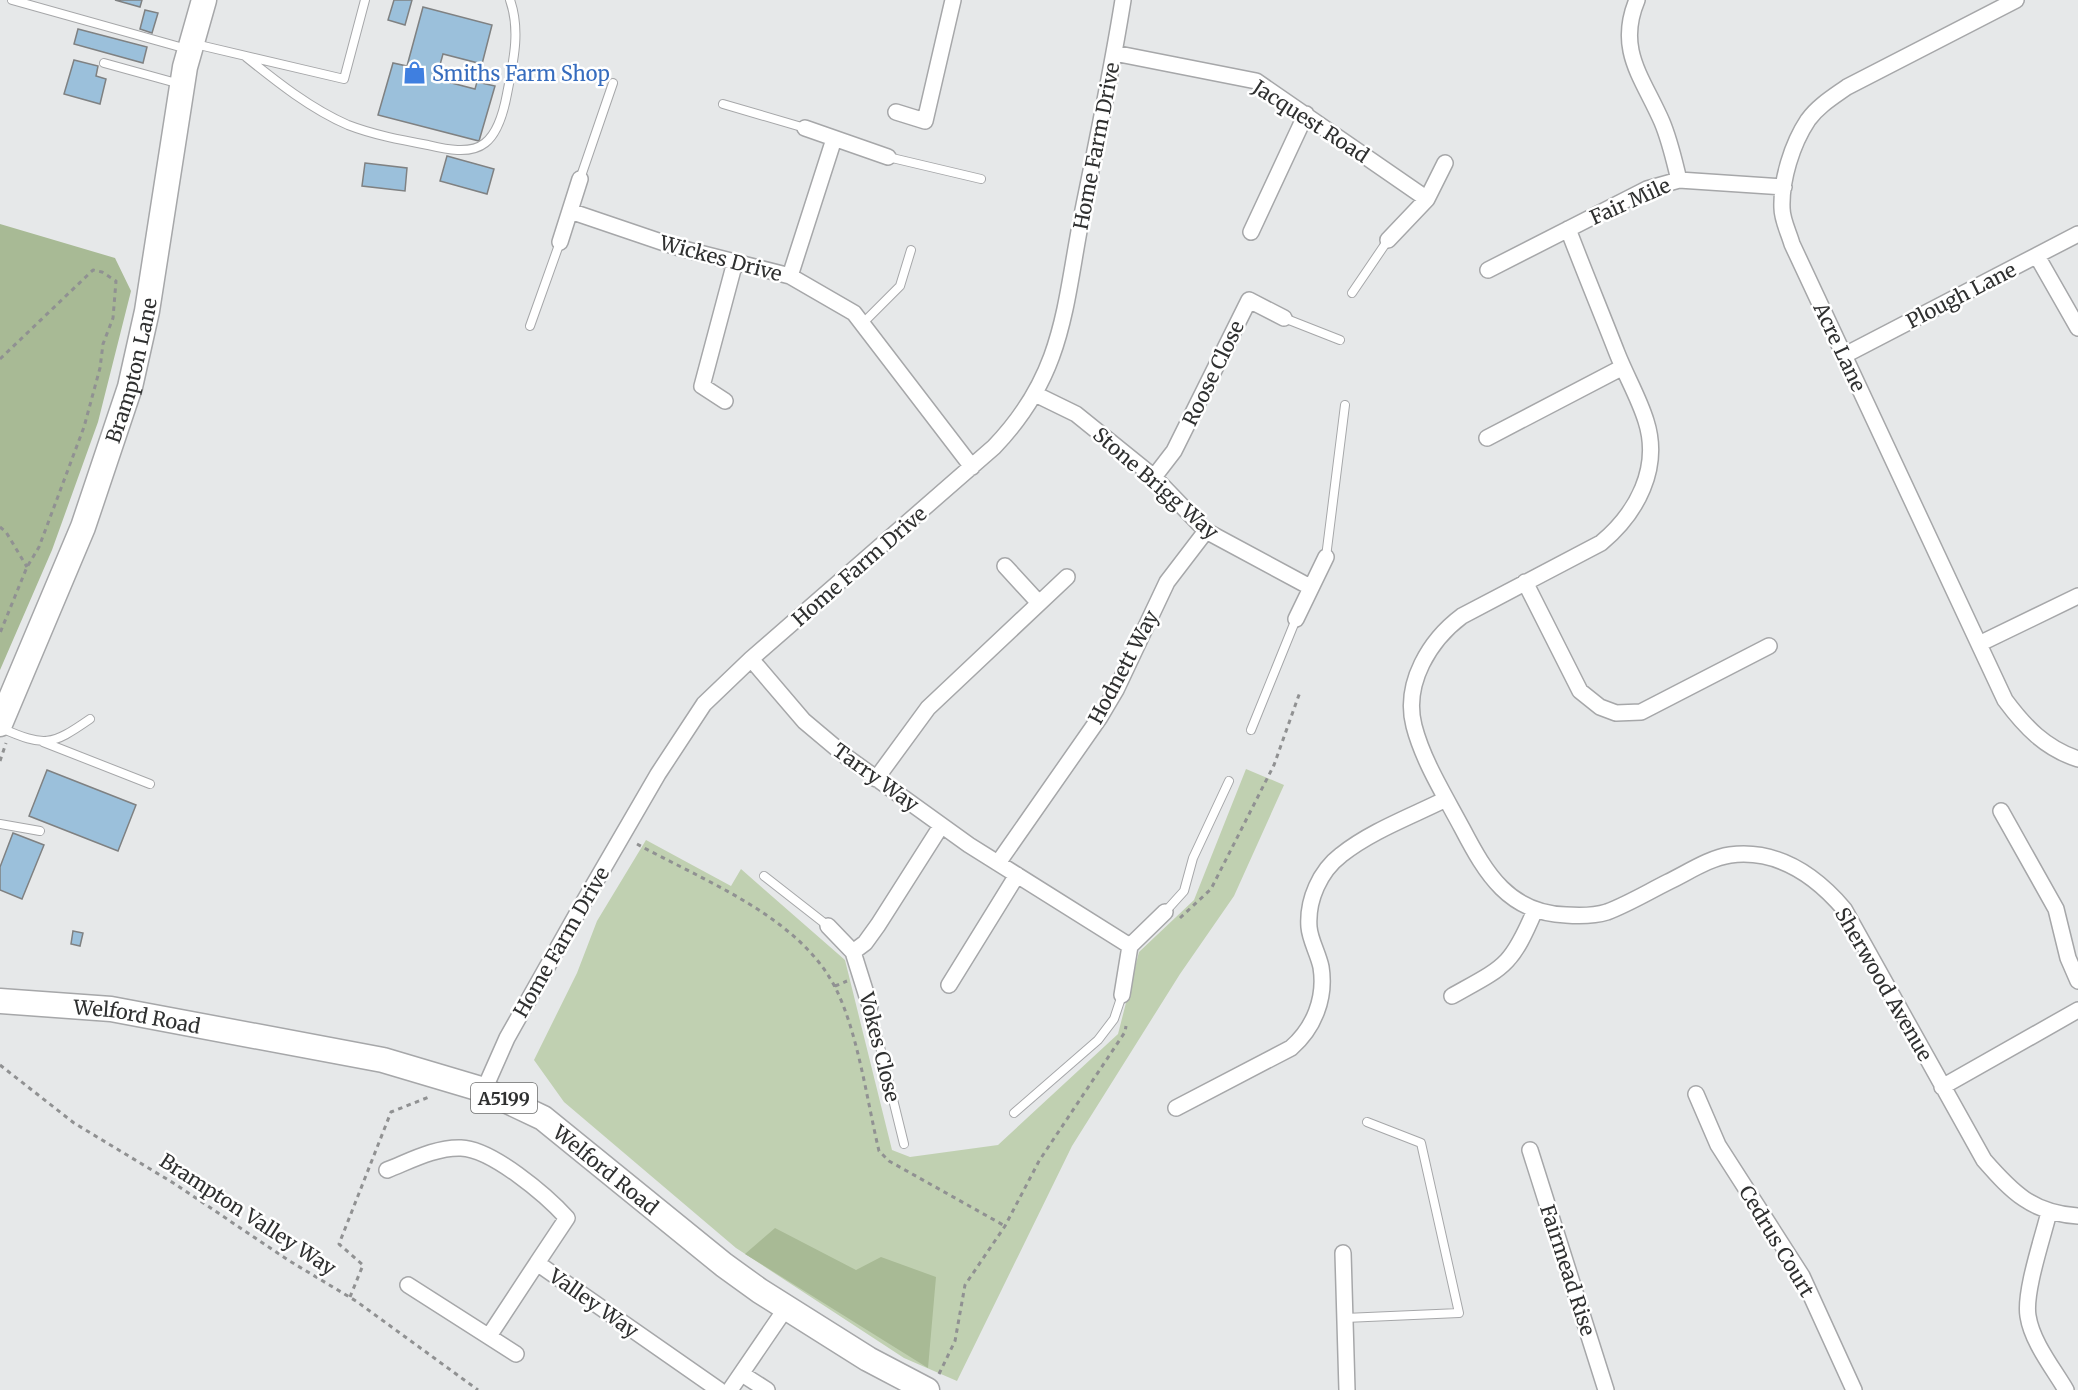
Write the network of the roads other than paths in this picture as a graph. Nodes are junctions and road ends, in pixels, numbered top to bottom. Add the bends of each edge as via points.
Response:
1 (12, 0) edge
2 (204, 0) edge
3 (365, 0) edge
4 (510, 0) edge
5 (953, 0) edge
6 (1123, 0) edge
7 (1637, 0) edge
8 (2016, 0) edge
9 (190, 46) junction
10 (1114, 53) junction
11 (246, 57) junction
12 (104, 63) dead end
13 (613, 83) dead end
14 (182, 85) junction
15 (723, 104) dead end
16 (896, 112) dead end
17 (1306, 114) junction
18 (805, 128) joint
19 (834, 139) junction
20 (888, 157) joint
21 (1445, 163) dead end
22 (580, 179) joint
23 (981, 179) dead end
24 (1679, 180) junction
25 (1784, 187) junction
26 (1427, 199) junction
27 (570, 211) junction
28 (1568, 229) junction
29 (1251, 232) dead end
30 (2078, 234) edge
31 (1388, 240) joint
32 (560, 242) joint
33 (911, 250) dead end
34 (2037, 256) junction
35 (735, 262) junction
36 (1488, 270) dead end
37 (790, 276) junction
38 (1352, 293) dead end
39 (1284, 318) joint
40 (862, 324) junction
41 (530, 326) dead end
42 (2078, 328) edge
43 (1340, 340) dead end
44 (1845, 356) junction
45 (1623, 367) junction
46 (1035, 394) junction
47 (725, 401) dead end
48 (1345, 405) dead end
49 (1487, 438) dead end
50 (972, 467) junction
51 (1154, 477) junction
52 (1206, 531) junction
53 (1326, 557) joint
54 (1005, 566) dead end
55 (1067, 577) dead end
56 (1525, 582) junction
57 (1310, 587) junction
58 (2078, 596) edge
59 (1038, 603) junction
60 (1296, 619) joint
61 (1978, 644) junction
62 (1769, 646) dead end
63 (751, 659) junction
64 (90, 719) dead end
65 (0, 726) edge
66 (1251, 730) dead end
67 (43, 742) junction
68 (2078, 759) edge
69 (876, 778) junction
70 (1229, 781) dead end
71 (150, 784) dead end
72 (1446, 799) junction
73 (2001, 811) dead end
74 (0, 824) edge
75 (941, 826) junction
76 (40, 831) dead end
77 (998, 863) junction
78 (1017, 875) junction
79 (764, 876) dead end
80 (1535, 910) junction
81 (1165, 912) joint
82 (828, 926) joint
83 (1130, 946) junction
84 (853, 952) junction
85 (2078, 981) edge
86 (949, 986) dead end
87 (1122, 995) joint
88 (1452, 996) dead end
89 (0, 1001) edge
90 (870, 1006) joint
91 (2078, 1010) edge
92 (1942, 1088) junction
93 (484, 1090) junction
94 (1695, 1094) dead end
95 (1176, 1108) dead end
96 (1014, 1113) dead end
97 (1366, 1122) dead end
98 (904, 1144) dead end
99 (1530, 1150) dead end
100 (387, 1170) dead end
101 (2049, 1212) junction
102 (2078, 1216) edge
103 (1343, 1253) dead end
104 (537, 1263) junction
105 (408, 1285) dead end
106 (786, 1308) junction
107 (1345, 1318) junction
108 (489, 1336) junction
109 (516, 1354) dead end
110 (742, 1374) junction
111 (719, 1390) edge
112 (730, 1390) edge
113 (767, 1390) edge
114 (927, 1390) edge
115 (1347, 1390) edge
116 (1606, 1390) edge
117 (1854, 1390) edge
118 (2066, 1390) edge

1 - 9 lane
2 - 9 main road, Brampton Lane
3 - 11 lane via 344,79
4 - 11 lane via 516,31 505,102 492,137 483,145 465,150 378,135 348,124 296,94
5 - 16 street via 925,121
6 - 10 street, Home Farm Drive
7 - 24 street via 1628,30 1633,65 1662,121
8 - 25 street, Acre Lane via 1847,87 1824,104 1798,140
9 - 11 lane
9 - 14 main road, Brampton Lane
10 - 17 street, Jacquest Road via 1256,81
10 - 46 street, Home Farm Drive via 1068,303 1055,354
12 - 14 lane
13 - 22 lane
14 - 65 main road, Brampton Lane via 149,300 130,387 83,527
15 - 18 lane
17 - 26 street, Jacquest Road
17 - 29 street
18 - 19 street
19 - 20 street
19 - 37 street
20 - 23 lane
21 - 26 street
22 - 27 street
24 - 25 street, Fair Mile
24 - 28 street, Fair Mile via 1647,189
25 - 44 street, Acre Lane via 1782,210 1792,244
26 - 31 street
27 - 32 street
27 - 35 street, Wickes Drive via 676,247
28 - 36 street, Fair Mile
28 - 45 street, Sherwood Avenue
30 - 34 street, Plough Lane
31 - 38 lane
32 - 41 lane
33 - 40 lane via 900,286
34 - 42 street
34 - 44 street, Plough Lane
35 - 37 street, Wickes Drive
35 - 47 street via 702,386
37 - 40 street, Wickes Drive via 854,313
39 - 43 lane
39 - 51 street, Roose Close via 1249,300 1174,451
40 - 50 street, Wickes Drive
44 - 61 street, Acre Lane
45 - 49 street
45 - 56 street, Sherwood Avenue via 1647,422 1650,443 1640,495 1622,523 1601,543
46 - 50 street, Home Farm Drive via 1009,431
46 - 51 street, Stone Brigg Way via 1076,414
48 - 53 lane
50 - 63 street, Home Farm Drive
51 - 52 street, Stone Brigg Way
52 - 57 street, Stone Brigg Way
52 - 77 street, Hodnett Way via 1167,582 1100,717
53 - 57 street
54 - 59 street
55 - 59 street
56 - 62 street via 1580,692 1616,713 1641,712
56 - 72 street, Sherwood Avenue via 1448,626 1421,663 1413,700 1413,723
57 - 60 street
58 - 61 street
59 - 69 street via 928,708
60 - 66 lane
61 - 68 street, Acre Lane via 2005,700 2024,726 2042,741
63 - 69 street, Tarry Way via 804,721
63 - 93 street, Home Farm Drive via 704,704 658,774 507,1038
64 - 67 lane via 51,742
65 - 67 lane
67 - 71 lane
69 - 75 street, Tarry Way
70 - 81 lane via 1193,858 1184,891
72 - 80 street, Sherwood Avenue via 1487,874 1504,891
72 - 95 street via 1341,855 1316,886 1309,928 1321,967 1322,986 1319,1005 1304,1037 1291,1048
73 - 85 street via 2055,909
74 - 76 lane
75 - 77 street, Tarry Way
75 - 84 street via 878,925
77 - 78 street, Tarry Way
78 - 83 street, Tarry Way
78 - 86 street
79 - 82 lane, Vokes Close
80 - 88 street via 1510,960
80 - 92 street, Sherwood Avenue via 1582,916 1605,913 1728,855 1749,855 1792,865 1811,876 1844,909
81 - 83 street
82 - 84 street, Vokes Close
83 - 87 street
84 - 90 street, Vokes Close
87 - 96 lane via 1114,1019 1098,1040
89 - 93 main road, Welford Road / A5199 via 111,1009 383,1060
90 - 98 lane, Vokes Close
91 - 92 street
92 - 101 street, Sherwood Avenue via 1984,1160 2012,1192
93 - 106 main road, Welford Road / A5199 via 543,1118 724,1265
94 - 117 street, Cedrus Court via 1718,1145 1802,1276
97 - 107 lane via 1421,1143 1458,1312
99 - 116 street, Fairmead Rise
100 - 104 street, Valley Way via 438,1151 478,1150 535,1187 567,1218
101 - 102 street, Sherwood Avenue
101 - 118 street via 2027,1315
103 - 107 street
104 - 108 street
104 - 111 street, Valley Way
105 - 108 street
106 - 110 street
106 - 114 main road, Welford Road / A5199
107 - 115 street
108 - 109 street
110 - 112 street
110 - 113 street

